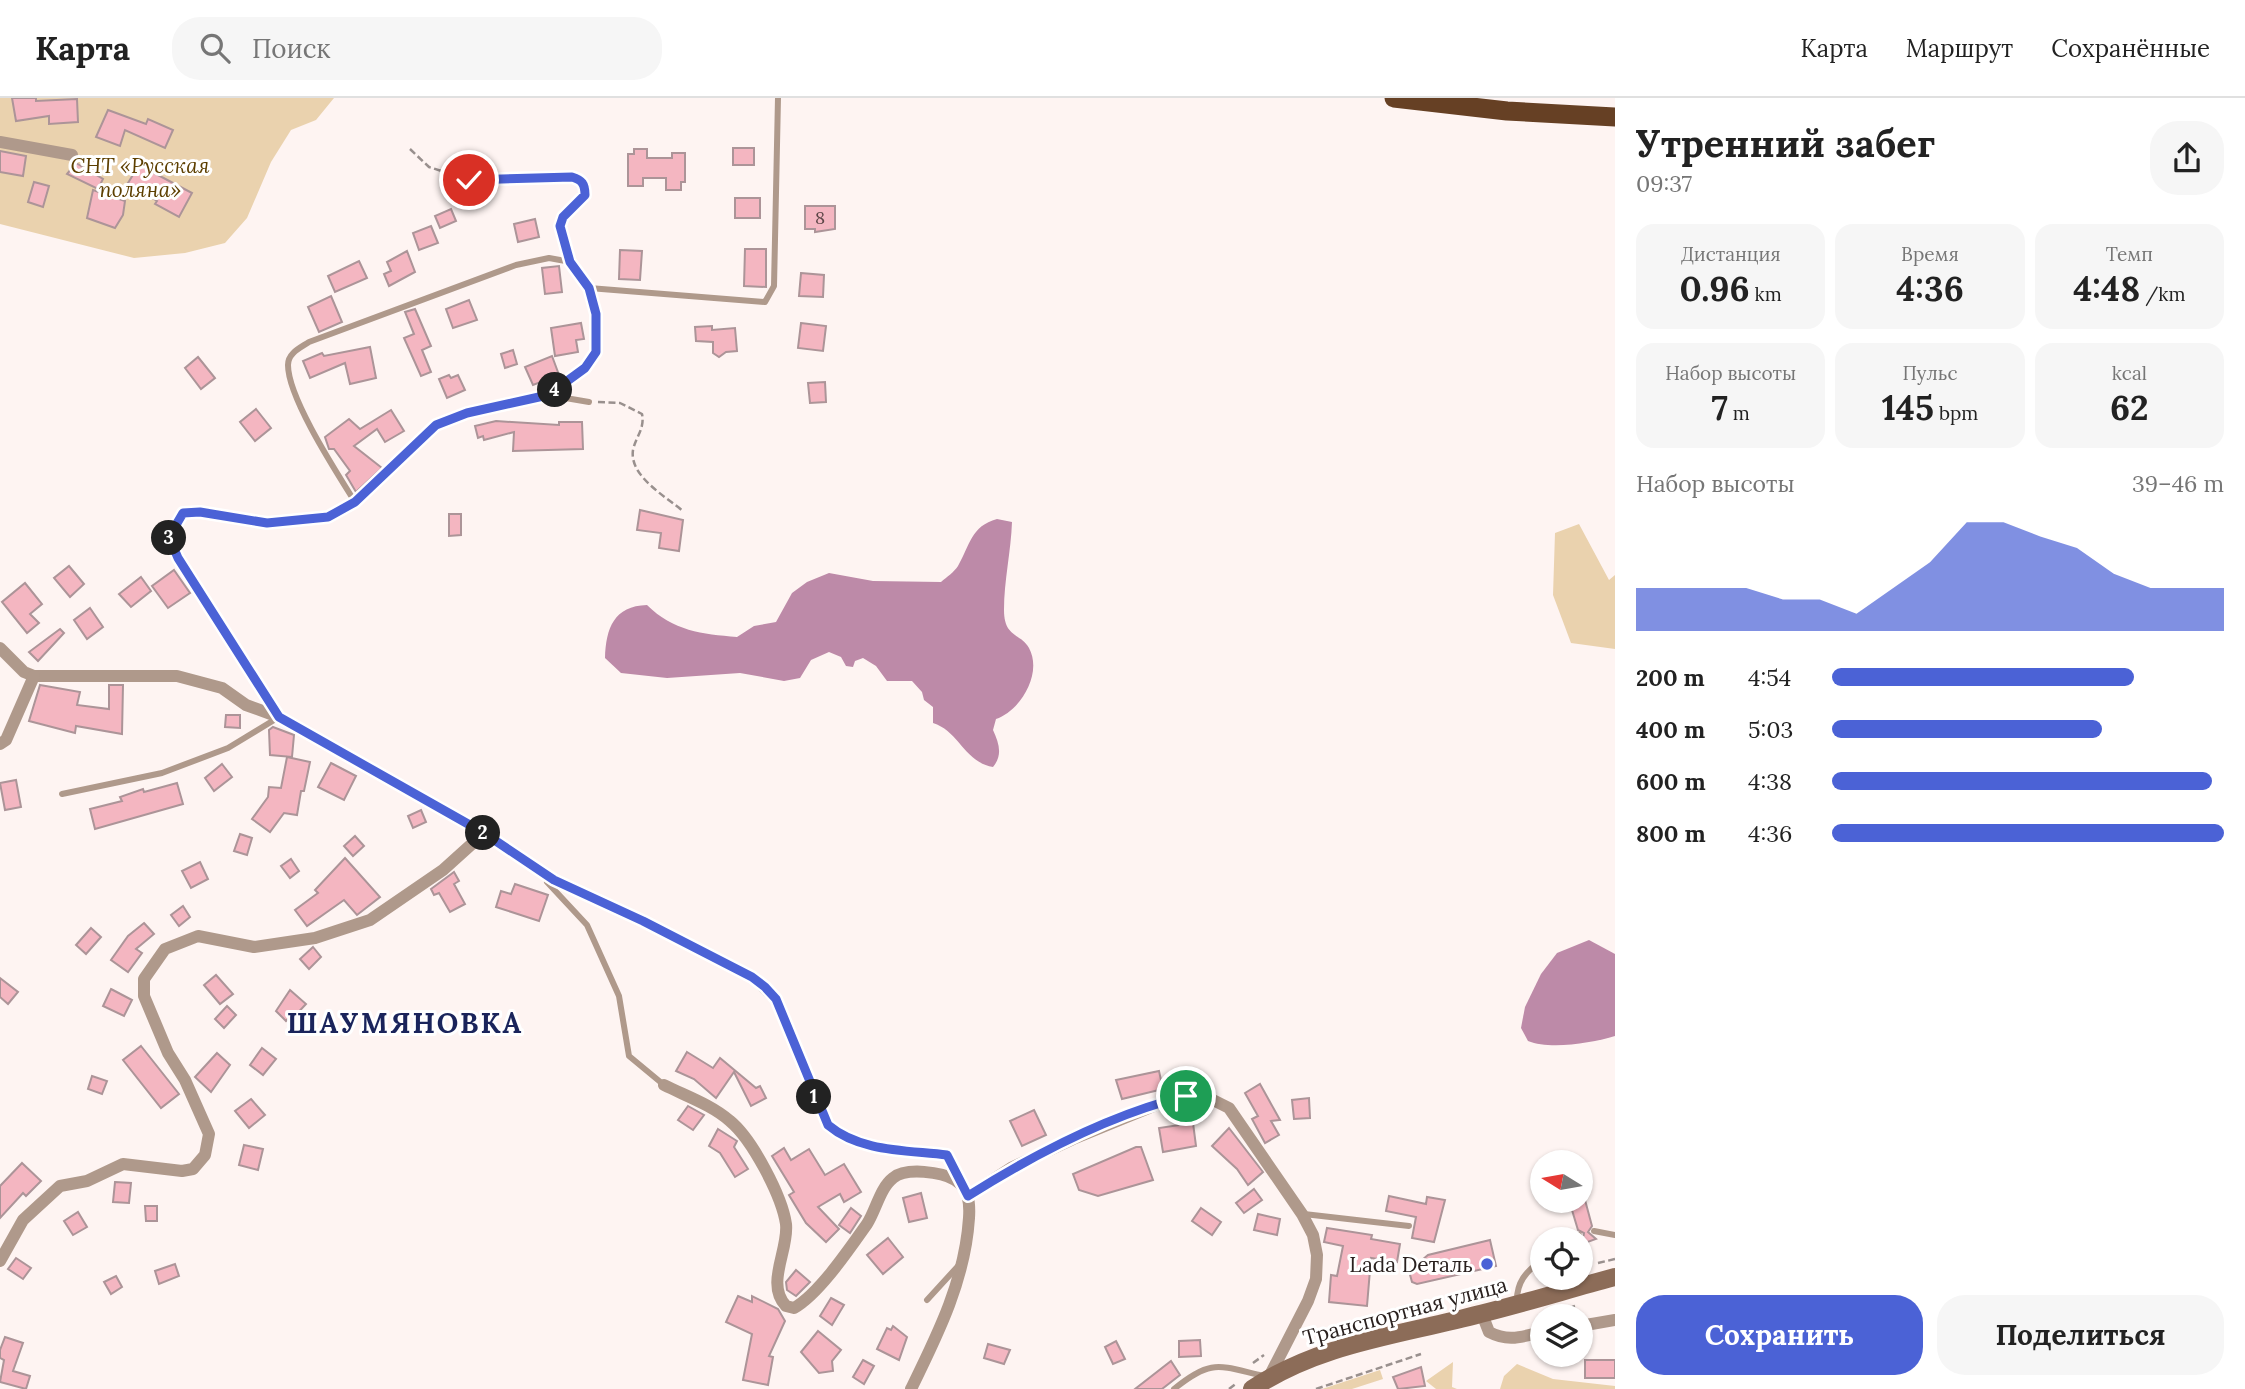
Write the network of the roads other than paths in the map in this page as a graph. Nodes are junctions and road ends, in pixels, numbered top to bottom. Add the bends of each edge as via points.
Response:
1 (778, 98) edge
2 (1394, 98) edge
3 (1615, 117) edge
4 (0, 142) edge
5 (72, 155) dead end
6 (589, 288) junction
7 (548, 395) junction
8 (589, 402) road end
9 (355, 502) junction
10 (0, 648) edge
11 (34, 676) junction
12 (279, 717) junction
13 (2, 740) edge
14 (62, 794) dead end
15 (484, 833) junction
16 (526, 864) junction
17 (664, 1085) joint
18 (959, 1182) junction
19 (968, 1196) junction
20 (1302, 1214) junction
21 (1409, 1226) dead end
22 (1594, 1231) dead end
23 (1615, 1235) edge
24 (964, 1258) junction
25 (0, 1261) edge
26 (1530, 1270) edge
27 (1615, 1277) edge
28 (927, 1300) dead end
29 (1517, 1304) junction
30 (1482, 1314) junction
31 (1615, 1320) edge
32 (1593, 1324) edge
33 (1530, 1335) edge
34 (1269, 1377) junction
35 (1244, 1386) edge
36 (911, 1389) edge
37 (1174, 1389) edge

1 - 6 lane via 774,286 765,302
2 - 3 highway
4 - 5 street
6 - 7 lane via 596,314 596,352 585,368
6 - 9 lane via 570,262 549,258 516,265 309,342 292,353 287,363 292,384
7 - 8 lane
7 - 9 lane via 467,413 436,425
9 - 12 lane via 328,517 297,522 183,513 169,537 196,589
10 - 11 street via 23,672
11 - 12 street via 177,676 222,688 246,705
11 - 13 street
12 - 14 lane via 228,748 162,773
12 - 15 street
15 - 16 street
15 - 25 street via 443,870 370,920 315,938 254,947 198,936 164,948 144,979 144,996 209,1134 205,1155 193,1169 123,1164 87,1181 60,1186 23,1220
16 - 17 lane via 587,925 619,996 629,1056
16 - 18 street via 752,977 776,999 828,1125 843,1138 862,1144 947,1155
17 - 18 street via 731,1121 748,1142 779,1200 786,1225 777,1283 786,1306 803,1303 832,1269 867,1223 892,1178 918,1173
18 - 19 street
19 - 20 street via 1012,1168 1073,1139 1166,1101 1200,1094 1229,1108
19 - 24 street
20 - 21 lane
20 - 34 street via 1313,1235 1316,1279
22 - 23 lane
24 - 28 lane
24 - 36 street via 937,1337
26 - 29 lane via 1520,1280
27 - 29 main road, Транспортная улица
29 - 30 main road, Транспортная улица
30 - 33 street via 1489,1332 1501,1339
30 - 34 main road, Транспортная улица via 1346,1346
31 - 32 street
34 - 35 main road, Транспортная улица
34 - 37 lane via 1211,1366 1198,1369

